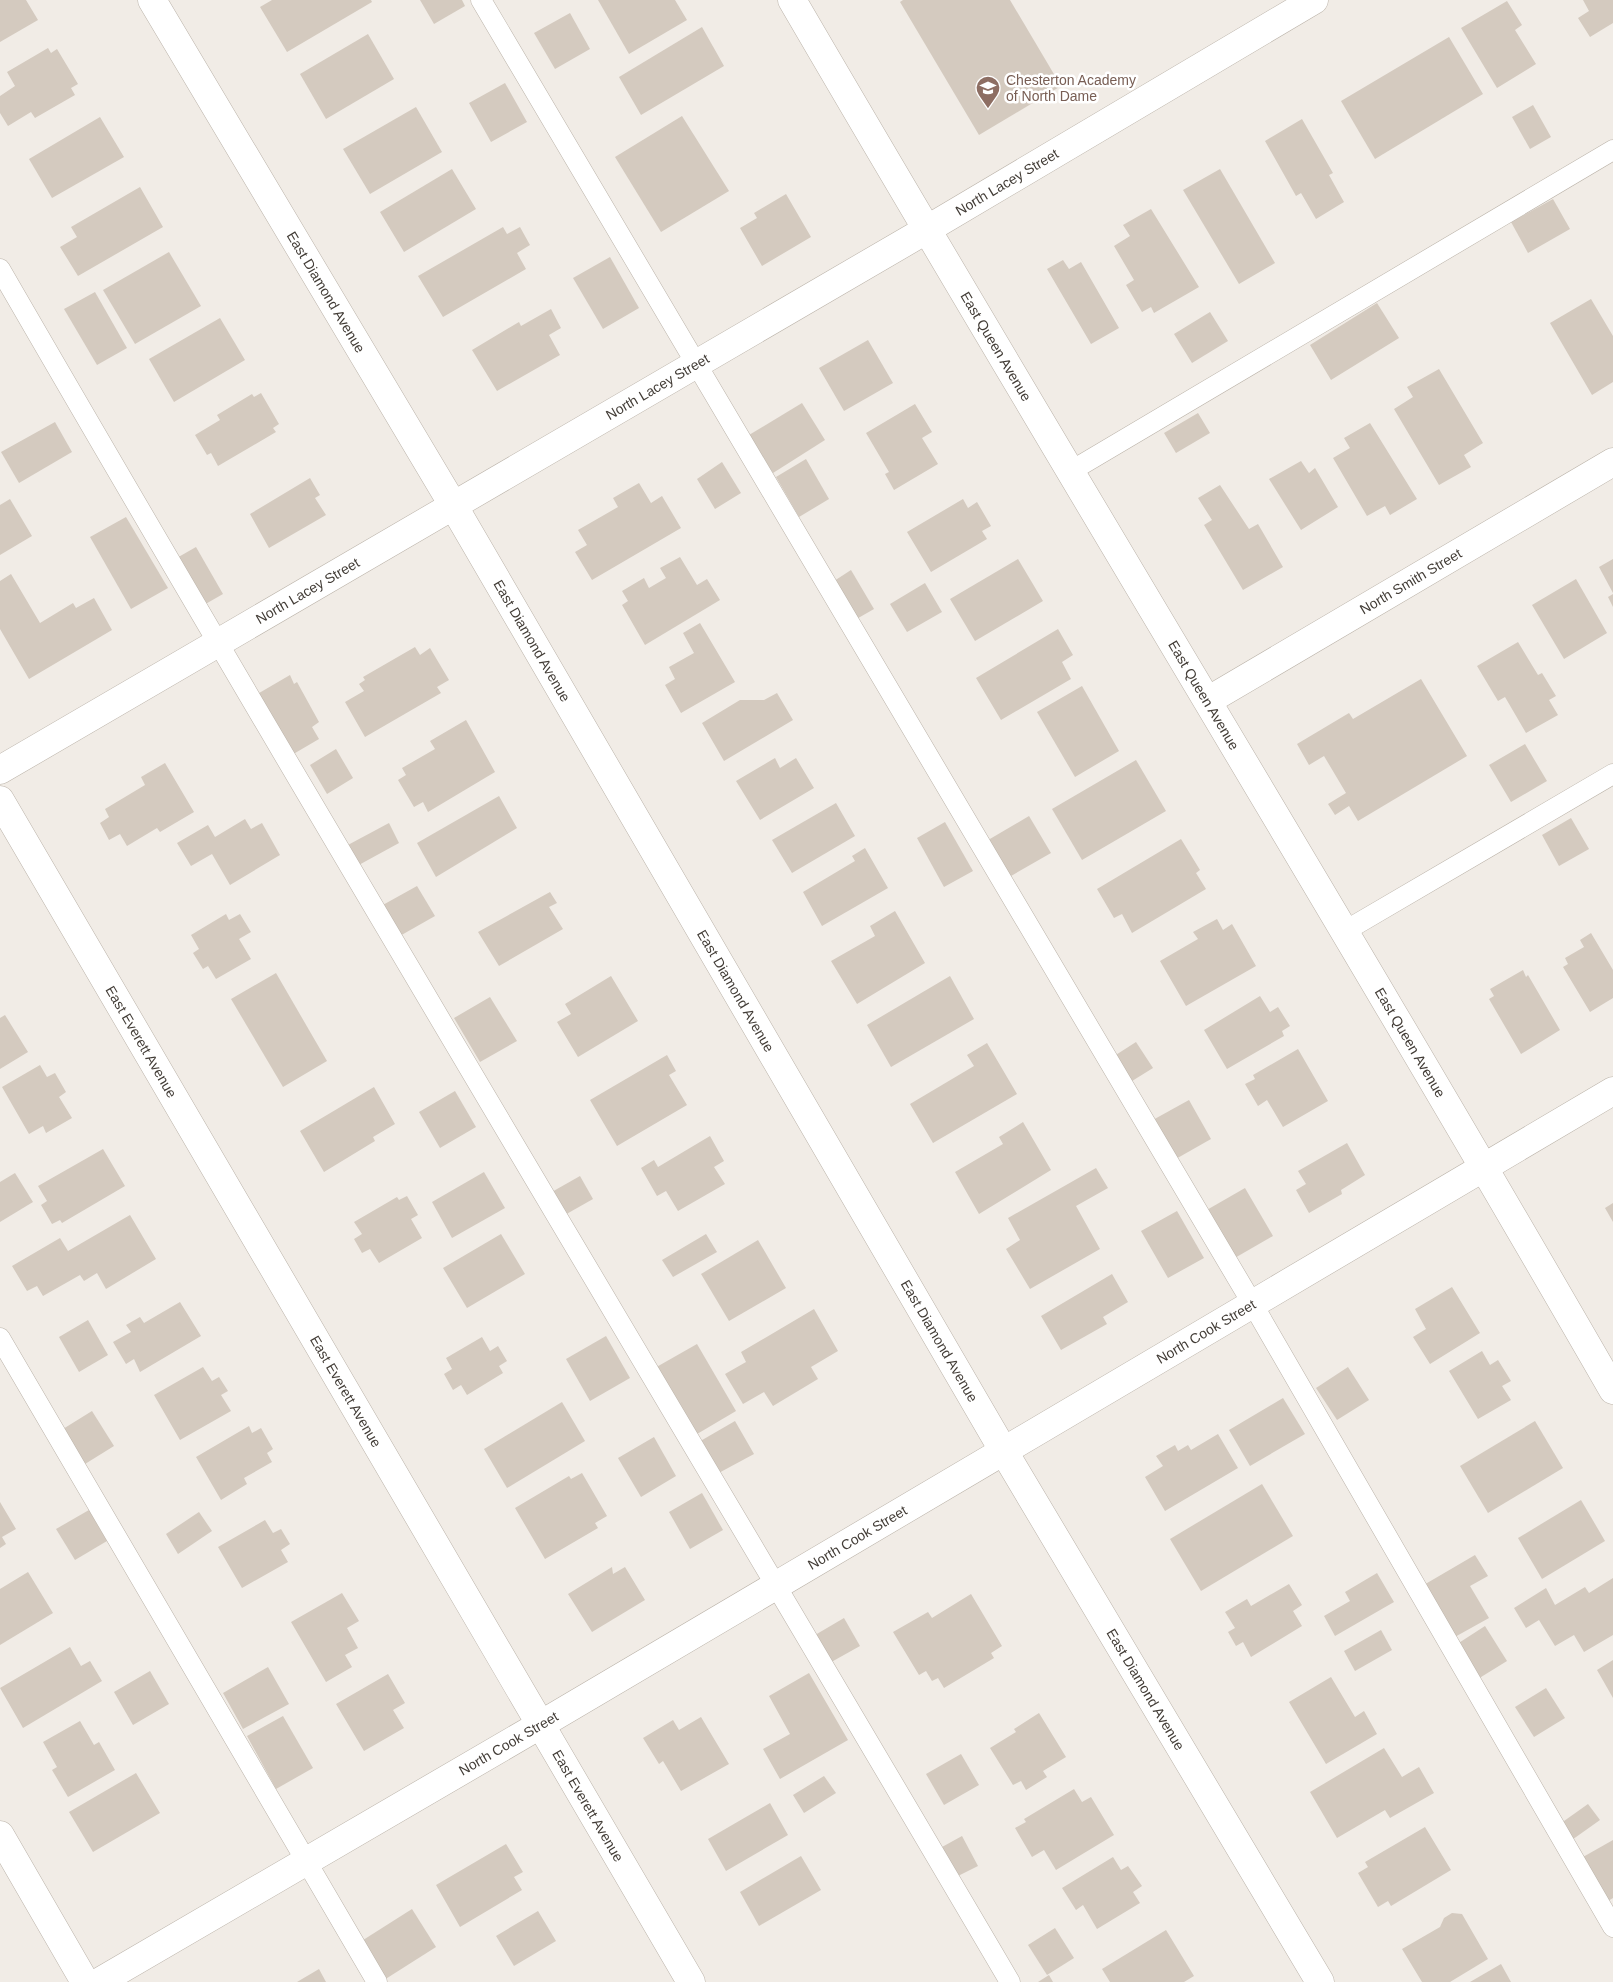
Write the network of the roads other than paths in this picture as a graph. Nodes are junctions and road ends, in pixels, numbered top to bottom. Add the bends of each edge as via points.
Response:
1 (152, 0) edge
2 (481, 0) edge
3 (792, 0) edge
4 (1314, 0) edge
5 (1613, 150) edge
6 (926, 230) junction
7 (0, 269) edge
8 (697, 363) junction
9 (1613, 462) edge
10 (1071, 471) junction
11 (454, 506) junction
12 (216, 644) junction
13 (1209, 700) junction
14 (0, 770) edge
15 (1613, 774) edge
16 (0, 800) edge
17 (1346, 932) junction
18 (1613, 1091) edge
19 (1484, 1166) junction
20 (1252, 1303) junction
21 (0, 1338) edge
22 (1613, 1390) edge
23 (1003, 1450) junction
24 (777, 1584) junction
25 (540, 1725) junction
26 (0, 1835) edge
27 (306, 1862) junction
28 (1613, 1927) edge
29 (85, 1982) edge
30 (99, 1982) edge
31 (377, 1982) edge
32 (691, 1982) edge
33 (1010, 1982) edge
34 (1320, 1982) edge

1 - 11 street, East Diamond Avenue
2 - 8 lane
3 - 6 street, East Queen Avenue
4 - 6 street, North Lacey Street
5 - 10 lane
6 - 8 street, North Lacey Street
6 - 10 street, East Queen Avenue
7 - 12 lane
8 - 11 street, North Lacey Street
8 - 20 lane
9 - 13 street, North Smith Street
10 - 13 street, East Queen Avenue
11 - 12 street, North Lacey Street
11 - 23 street, East Diamond Avenue
12 - 14 street, North Lacey Street
12 - 24 lane
13 - 17 street, East Queen Avenue
15 - 17 lane
16 - 25 street, East Everett Avenue
17 - 19 street, East Queen Avenue
18 - 19 street, North Cook Street
19 - 20 street, North Cook Street
19 - 22 street, East Queen Avenue
20 - 23 street, North Cook Street
20 - 28 lane
21 - 27 lane
23 - 24 street, North Cook Street
23 - 34 street, East Diamond Avenue
24 - 25 street, North Cook Street
24 - 33 lane
25 - 27 street, North Cook Street
25 - 32 street, East Everett Avenue
26 - 29 street
27 - 30 street, North Cook Street
27 - 31 lane

